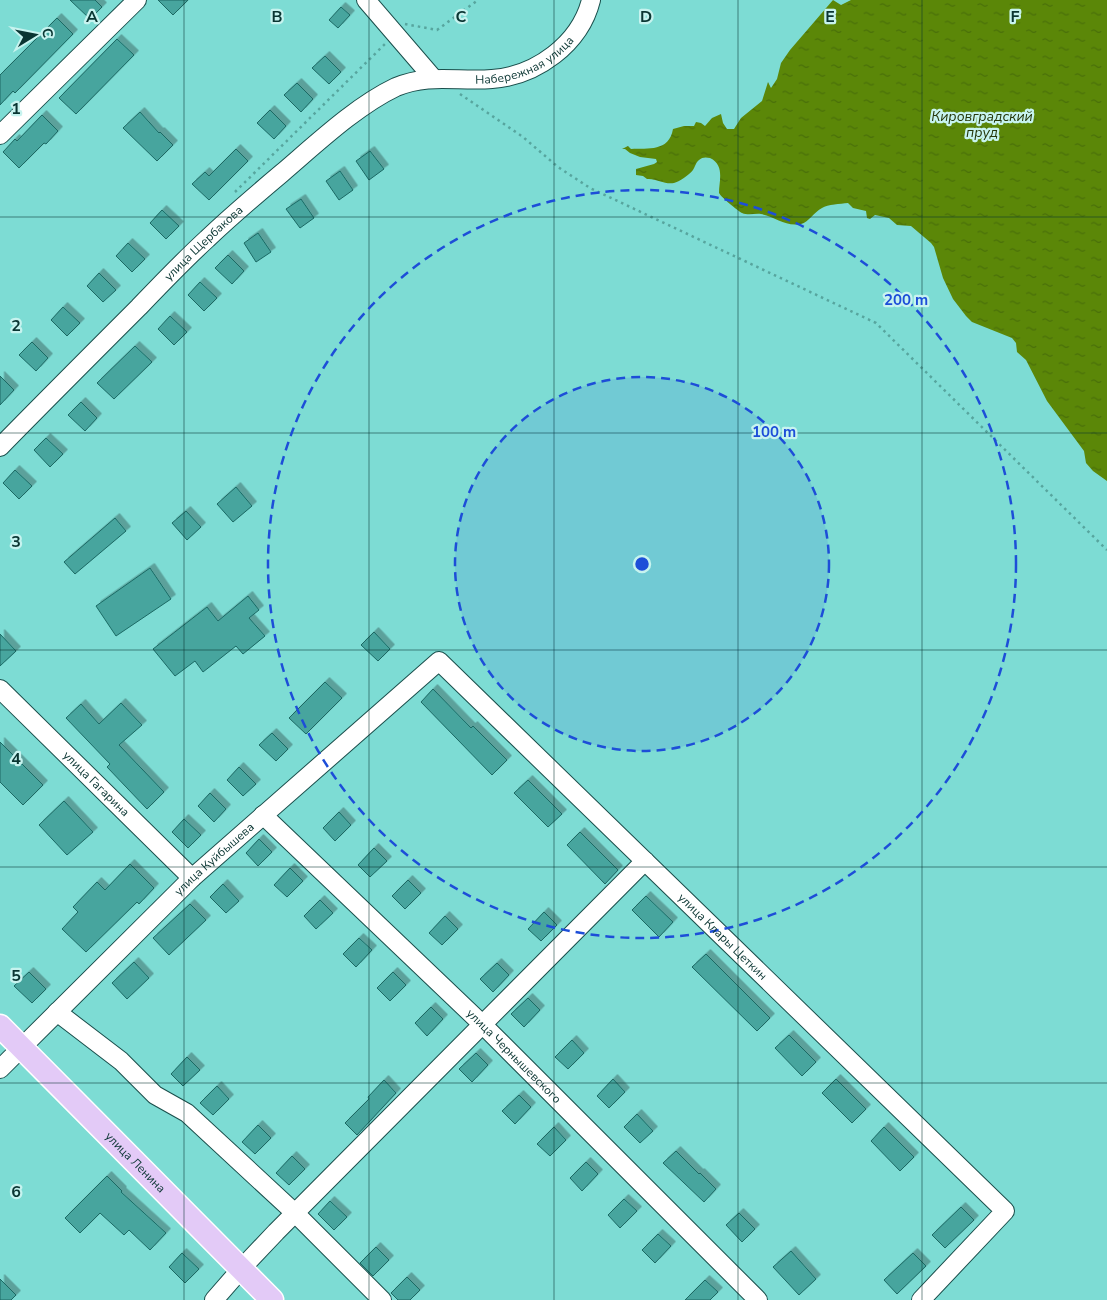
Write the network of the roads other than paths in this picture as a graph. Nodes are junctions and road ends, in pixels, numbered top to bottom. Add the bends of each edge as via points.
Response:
1 (137, 0) edge
2 (366, 0) edge
3 (591, 0) edge
4 (438, 79) junction
5 (0, 135) edge
6 (0, 447) edge
7 (439, 661) joint
8 (0, 689) edge
9 (264, 816) junction
10 (645, 861) junction
11 (192, 878) junction
12 (57, 1012) junction
13 (482, 1024) junction
14 (0, 1026) edge
15 (22, 1047) junction
16 (0, 1069) edge
17 (295, 1213) junction
18 (241, 1269) junction
19 (214, 1300) edge
20 (272, 1300) edge
21 (382, 1300) edge
22 (758, 1300) edge
23 (921, 1300) edge

1 - 5 street
2 - 4 street
3 - 4 street, Набережная улица via 577,30 560,50 540,64 518,74 491,80
4 - 6 street, улица Щербакова via 415,81 377,97 314,145 206,239
7 - 9 street, улица Куйбышева
7 - 10 street, улица Клары Цеткин
8 - 11 street, улица Гагарина
9 - 11 street, улица Куйбышева
9 - 13 street, улица Чернышевского
10 - 13 street
10 - 23 street, улица Клары Цеткин via 1005,1212
11 - 12 street, улица Куйбышева
12 - 15 street, улица Куйбышева
12 - 17 street via 121,1060 156,1095 187,1112
13 - 17 street
13 - 22 street, улица Чернышевского
14 - 15 main road, улица Ленина
15 - 16 street, улица Куйбышева
15 - 18 main road, улица Ленина
17 - 18 street
17 - 21 street
18 - 19 street
18 - 20 main road, улица Ленина

